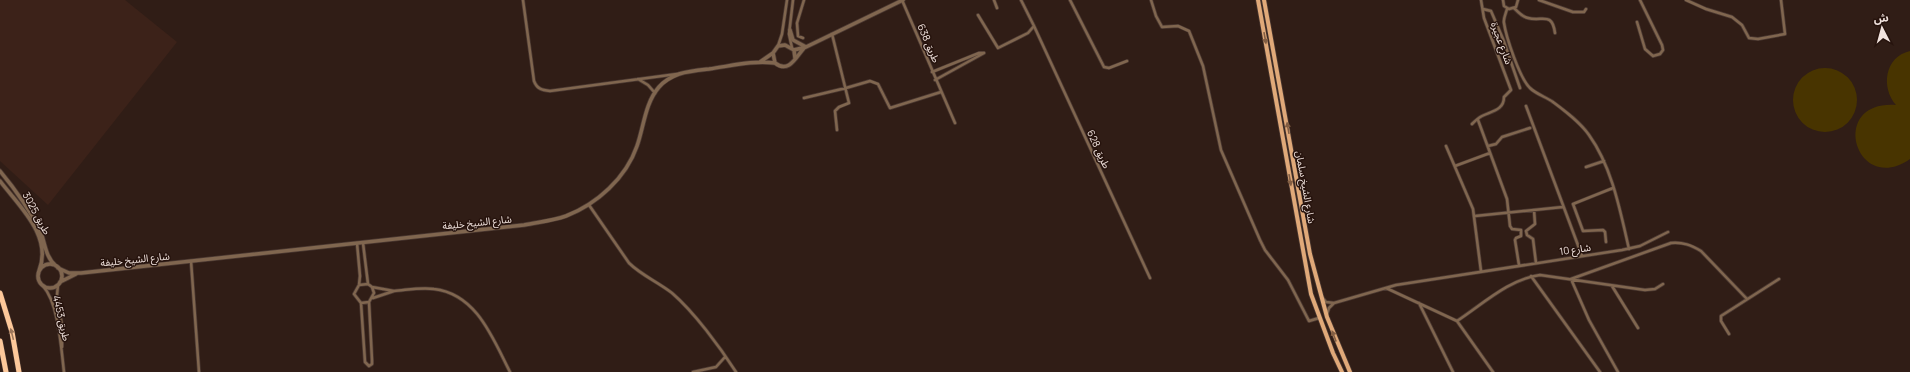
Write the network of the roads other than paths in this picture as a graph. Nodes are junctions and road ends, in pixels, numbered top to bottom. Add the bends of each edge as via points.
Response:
1 (523, 0) edge
2 (787, 0) edge
3 (794, 0) edge
4 (804, 0) edge
5 (902, 0) edge
6 (994, 0) edge
7 (1021, 0) edge
8 (1070, 0) edge
9 (1152, 0) edge
10 (1258, 0) edge
11 (1264, 0) edge
12 (1481, 0) edge
13 (1503, 0) edge
14 (1518, 0) edge
15 (1539, 0) edge
16 (1640, 0) edge
17 (1686, 0) edge
18 (1781, 0) edge
19 (896, 2) edge
20 (997, 8) dead end
21 (1514, 8) junction
22 (1483, 9) junction
23 (1507, 9) junction
24 (1586, 9) dead end
25 (978, 15) dead end
26 (1637, 22) dead end
27 (1034, 26) junction
28 (790, 30) junction
29 (1555, 33) dead end
30 (832, 34) junction
31 (803, 38) dead end
32 (778, 46) junction
33 (806, 47) junction
34 (793, 49) junction
35 (773, 53) junction
36 (796, 58) junction
37 (1127, 61) dead end
38 (760, 62) junction
39 (775, 63) junction
40 (932, 72) junction
41 (681, 73) junction
42 (638, 79) junction
43 (935, 80) junction
44 (846, 88) junction
45 (1520, 88) dead end
46 (941, 92) junction
47 (655, 93) junction
48 (804, 98) dead end
49 (1526, 106) dead end
50 (1478, 120) junction
51 (955, 123) dead end
52 (1472, 124) dead end
53 (1530, 128) dead end
54 (837, 130) dead end
55 (1446, 146) dead end
56 (1488, 146) junction
57 (1490, 153) junction
58 (1604, 161) junction
59 (1456, 166) junction
60 (1586, 167) dead end
61 (0, 171) edge
62 (4, 176) junction
63 (0, 180) edge
64 (1613, 188) junction
65 (15, 190) junction
66 (10, 194) junction
67 (589, 205) junction
68 (1563, 207) junction
69 (1534, 210) junction
70 (1508, 213) junction
71 (1475, 216) junction
72 (1668, 232) dead end
73 (364, 242) junction
74 (1606, 242) dead end
75 (357, 243) junction
76 (1629, 249) junction
77 (1582, 256) junction
78 (191, 261) junction
79 (1536, 263) junction
80 (1519, 265) junction
81 (57, 267) junction
82 (39, 271) junction
83 (1480, 271) junction
84 (81, 273) junction
85 (1531, 276) junction
86 (1150, 278) dead end
87 (1571, 279) junction
88 (1779, 279) dead end
89 (59, 284) junction
90 (368, 284) junction
91 (1663, 284) dead end
92 (359, 285) junction
93 (43, 286) junction
94 (1611, 286) junction
95 (372, 287) junction
96 (1385, 288) junction
97 (394, 291) junction
98 (0, 293) edge
99 (1320, 294) junction
100 (372, 298) junction
101 (1747, 299) junction
102 (369, 302) junction
103 (1418, 302) junction
104 (361, 303) junction
105 (1334, 303) junction
106 (1327, 317) junction
107 (1319, 318) junction
108 (1457, 322) junction
109 (1638, 328) dead end
110 (1728, 334) dead end
111 (0, 341) edge
112 (62, 356) junction
113 (725, 357) junction
114 (707, 370) junction
115 (6, 372) edge
116 (19, 372) edge
117 (64, 372) edge
118 (199, 372) edge
119 (510, 372) edge
120 (693, 372) edge
121 (713, 372) edge
122 (736, 372) edge
123 (1342, 372) edge
124 (1350, 372) edge
125 (1453, 372) edge
126 (1493, 372) edge
127 (1600, 372) edge
128 (1618, 372) edge

1 - 42 street, شارع الشيخ خليفة via 534,81 538,88 550,91
2 - 32 street
3 - 28 street
4 - 31 street via 797,29 798,36
5 - 19 street
5 - 40 street, طريق 638
6 - 20 street
7 - 27 street, طريق 628
8 - 37 street via 1104,67 1109,68
9 - 107 street via 1162,27 1178,26 1189,31 1203,66 1221,150 1260,240 1288,280 1309,321
10 -> 107 main road, شارع الشيخ سلمان via 1303,253 1311,294
99 -> 11 main road, شارع الشيخ سلمان via 1310,254
12 - 22 street, شارع عجيرة
13 - 23 street
14 - 21 street
15 - 24 street via 1577,13
16 - 26 street via 1662,45 1663,50 1660,54 1653,56 1645,49
17 - 18 street via 1732,17 1742,25 1747,36 1753,39 1784,34
19 - 30 street
21 - 23 street
21 - 29 street via 1528,18 1548,18
22 - 45 street via 1491,11
22 - 50 street, شارع عجيرة via 1511,90 1504,97 1502,106
23 - 58 street via 1504,24 1526,83 1589,134
25 - 27 street via 997,48 1028,33
27 - 86 street, طريق 628
28 - 33 street via 793,40
28 - 34 street
30 - 33 street
30 - 44 street
32 - 34 street via 785,45
32 - 35 street
33 - 34 street
33 - 36 street
34 - 36 street
35 - 38 street, شارع الشيخ خليفة
35 - 39 street
36 - 39 street via 789,66 781,67
38 - 39 street, شارع الشيخ خليفة
38 - 41 street, شارع الشيخ خليفة
40 - 43 street, طريق 638
40 - 43 street via 979,52 984,53
41 - 42 street, شارع الشيخ خليفة
41 - 47 street, شارع الشيخ خليفة via 665,81
42 - 47 street
43 - 46 street, طريق 638
44 - 46 street via 875,82 890,108
44 - 48 street
44 - 54 street via 849,103 835,111
46 - 51 street, طريق 638
47 - 67 street, شارع الشيخ خليفة via 648,104 632,157 609,188
49 - 68 street
50 - 52 street
50 - 56 street
53 - 56 street via 1502,137 1496,144
55 - 59 street
56 - 57 street
57 - 59 street
57 - 70 street via 1507,199
58 - 60 street
58 - 64 street
59 - 71 street
61 - 62 street, طريق 3025
62 - 63 street
62 - 65 street, طريق 3025
63 - 66 street, طريق 3025
64 - 74 street via 1572,204 1583,231 1603,230
64 - 76 street
65 - 66 street
65 - 81 street, طريق 3025 via 40,230 49,259
66 - 82 street, طريق 3025 via 21,206 41,242 43,258
67 - 73 street, شارع الشيخ خليفة via 564,216 524,225
67 - 113 street via 634,268 673,294 696,318
68 - 69 street
68 - 77 street
69 - 70 street
69 - 79 street via 1535,224 1526,231 1527,235 1533,238
70 - 71 street
70 - 80 street via 1510,227 1521,230 1522,236 1515,240
71 - 83 street
72 - 76 street, شارع 10
73 - 75 street, شارع الشيخ خليفة
73 - 90 street
75 - 78 street, شارع الشيخ خليفة
75 - 92 street
76 - 77 street, شارع 10
77 - 79 street, شارع 10
78 - 84 street, شارع الشيخ خليفة
78 - 118 street
79 - 80 street, شارع 10
80 - 83 street, شارع 10
81 - 82 street via 45,266
81 - 84 street, شارع الشيخ خليفة via 69,273
81 - 89 street via 62,275
82 - 93 street via 38,279
83 - 96 street, شارع 10
84 - 89 street, شارع الشيخ خليفة
85 - 87 street
85 - 108 street via 1512,284
85 - 127 street
87 - 94 street
87 - 101 street via 1634,255 1678,242 1701,251
87 - 128 street via 1589,320
88 - 101 street
89 - 93 street via 52,288
89 - 112 street, طريق 4453 via 57,295 62,326
90 - 92 street
90 - 95 street
91 - 94 street via 1655,289 1645,290
92 - 104 street via 354,294
93 - 112 street, طريق 4453 via 53,304
94 - 109 street
95 - 97 street
95 - 100 street
96 - 103 street
96 - 105 street, شارع 10
97 - 100 street
97 - 119 street via 435,289 455,296 482,319
116 -> 98 highway via 12,332
99 - 105 street via 1326,302
99 - 106 main road, شارع الشيخ سلمان
100 - 102 street
101 - 110 street via 1720,318
102 - 104 street
102 - 104 street via 372,364 369,366 365,362
103 - 108 street
103 - 125 street
105 - 106 street via 1329,308
124 -> 106 main road, شارع الشيخ سلمان
107 - 123 main road, شارع الشيخ سلمان
108 - 126 street
111 - 115 highway
112 - 117 street, طريق 4453
113 - 114 street via 716,367
113 - 122 street
114 - 120 street via 699,369
114 - 121 street

